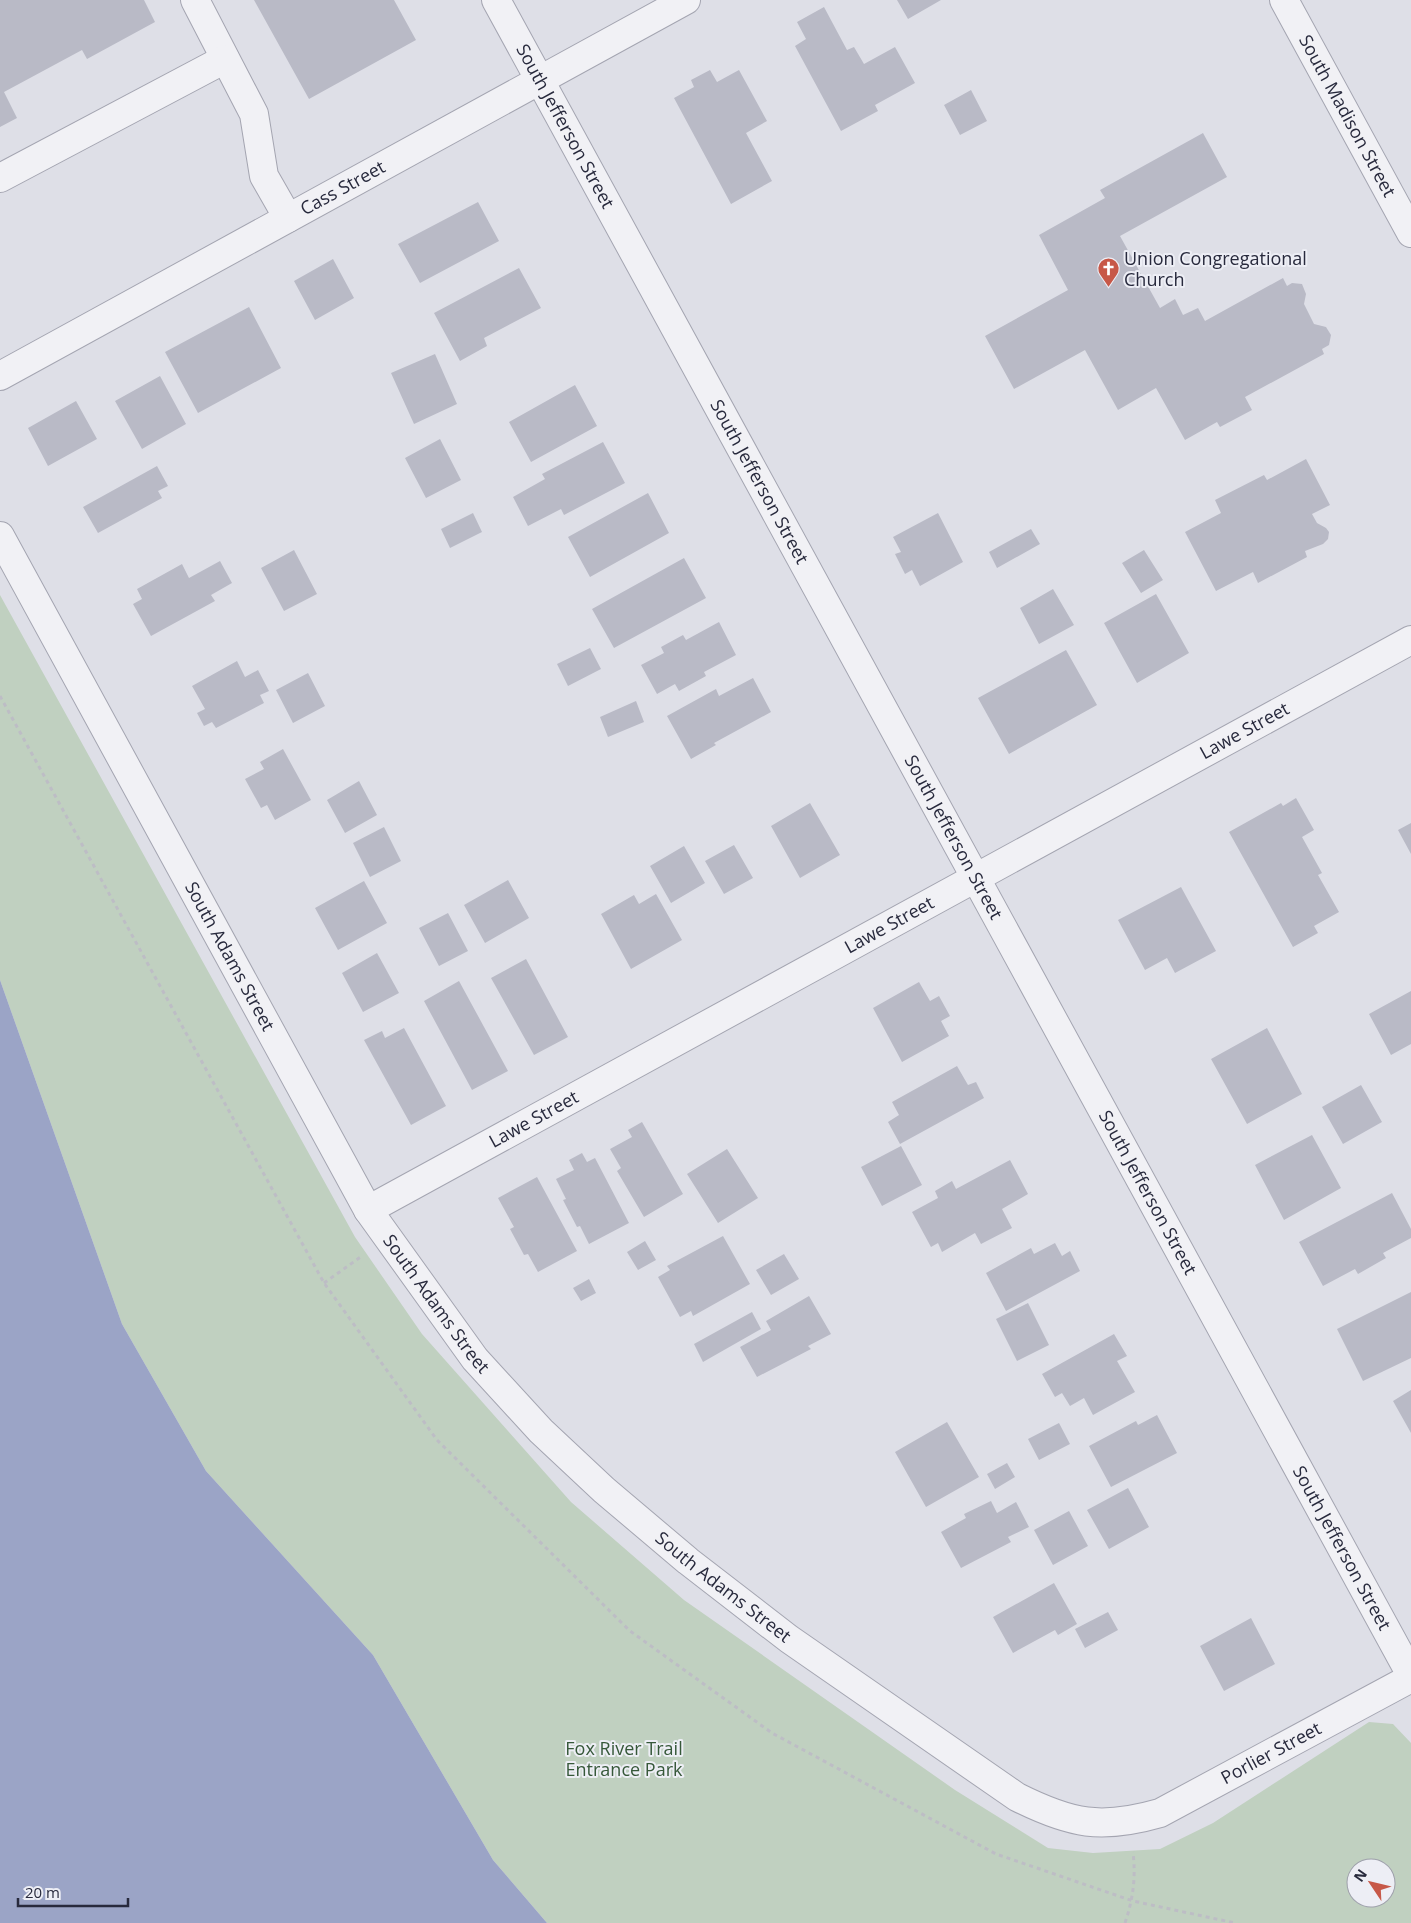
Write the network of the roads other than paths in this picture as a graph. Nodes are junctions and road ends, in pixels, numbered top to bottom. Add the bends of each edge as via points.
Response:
1 (195, 0) edge
2 (496, 0) edge
3 (686, 0) edge
4 (1284, 0) edge
5 (225, 59) junction
6 (540, 80) junction
7 (0, 178) edge
8 (288, 218) junction
9 (1411, 233) edge
10 (0, 376) edge
11 (0, 536) edge
12 (1411, 640) edge
13 (976, 878) junction
14 (368, 1210) junction
15 (1411, 1676) edge
16 (1129, 1822) joint

1 - 5 street
2 - 6 street, South Jefferson Street
3 - 6 street, Cass Street
4 - 9 street, South Madison Street
5 - 7 street
5 - 8 street via 254,114 264,176
6 - 8 street, Cass Street
6 - 13 street, South Jefferson Street
8 - 10 street, Cass Street
11 - 14 street, South Adams Street
12 - 13 street, Lawe Street
13 - 14 street, Lawe Street
13 - 15 street, South Jefferson Street
14 - 16 street, South Adams Street via 475,1359 541,1431 688,1561 789,1638 1017,1797 1078,1822
15 - 16 street, Porlier Street via 1160,1813

